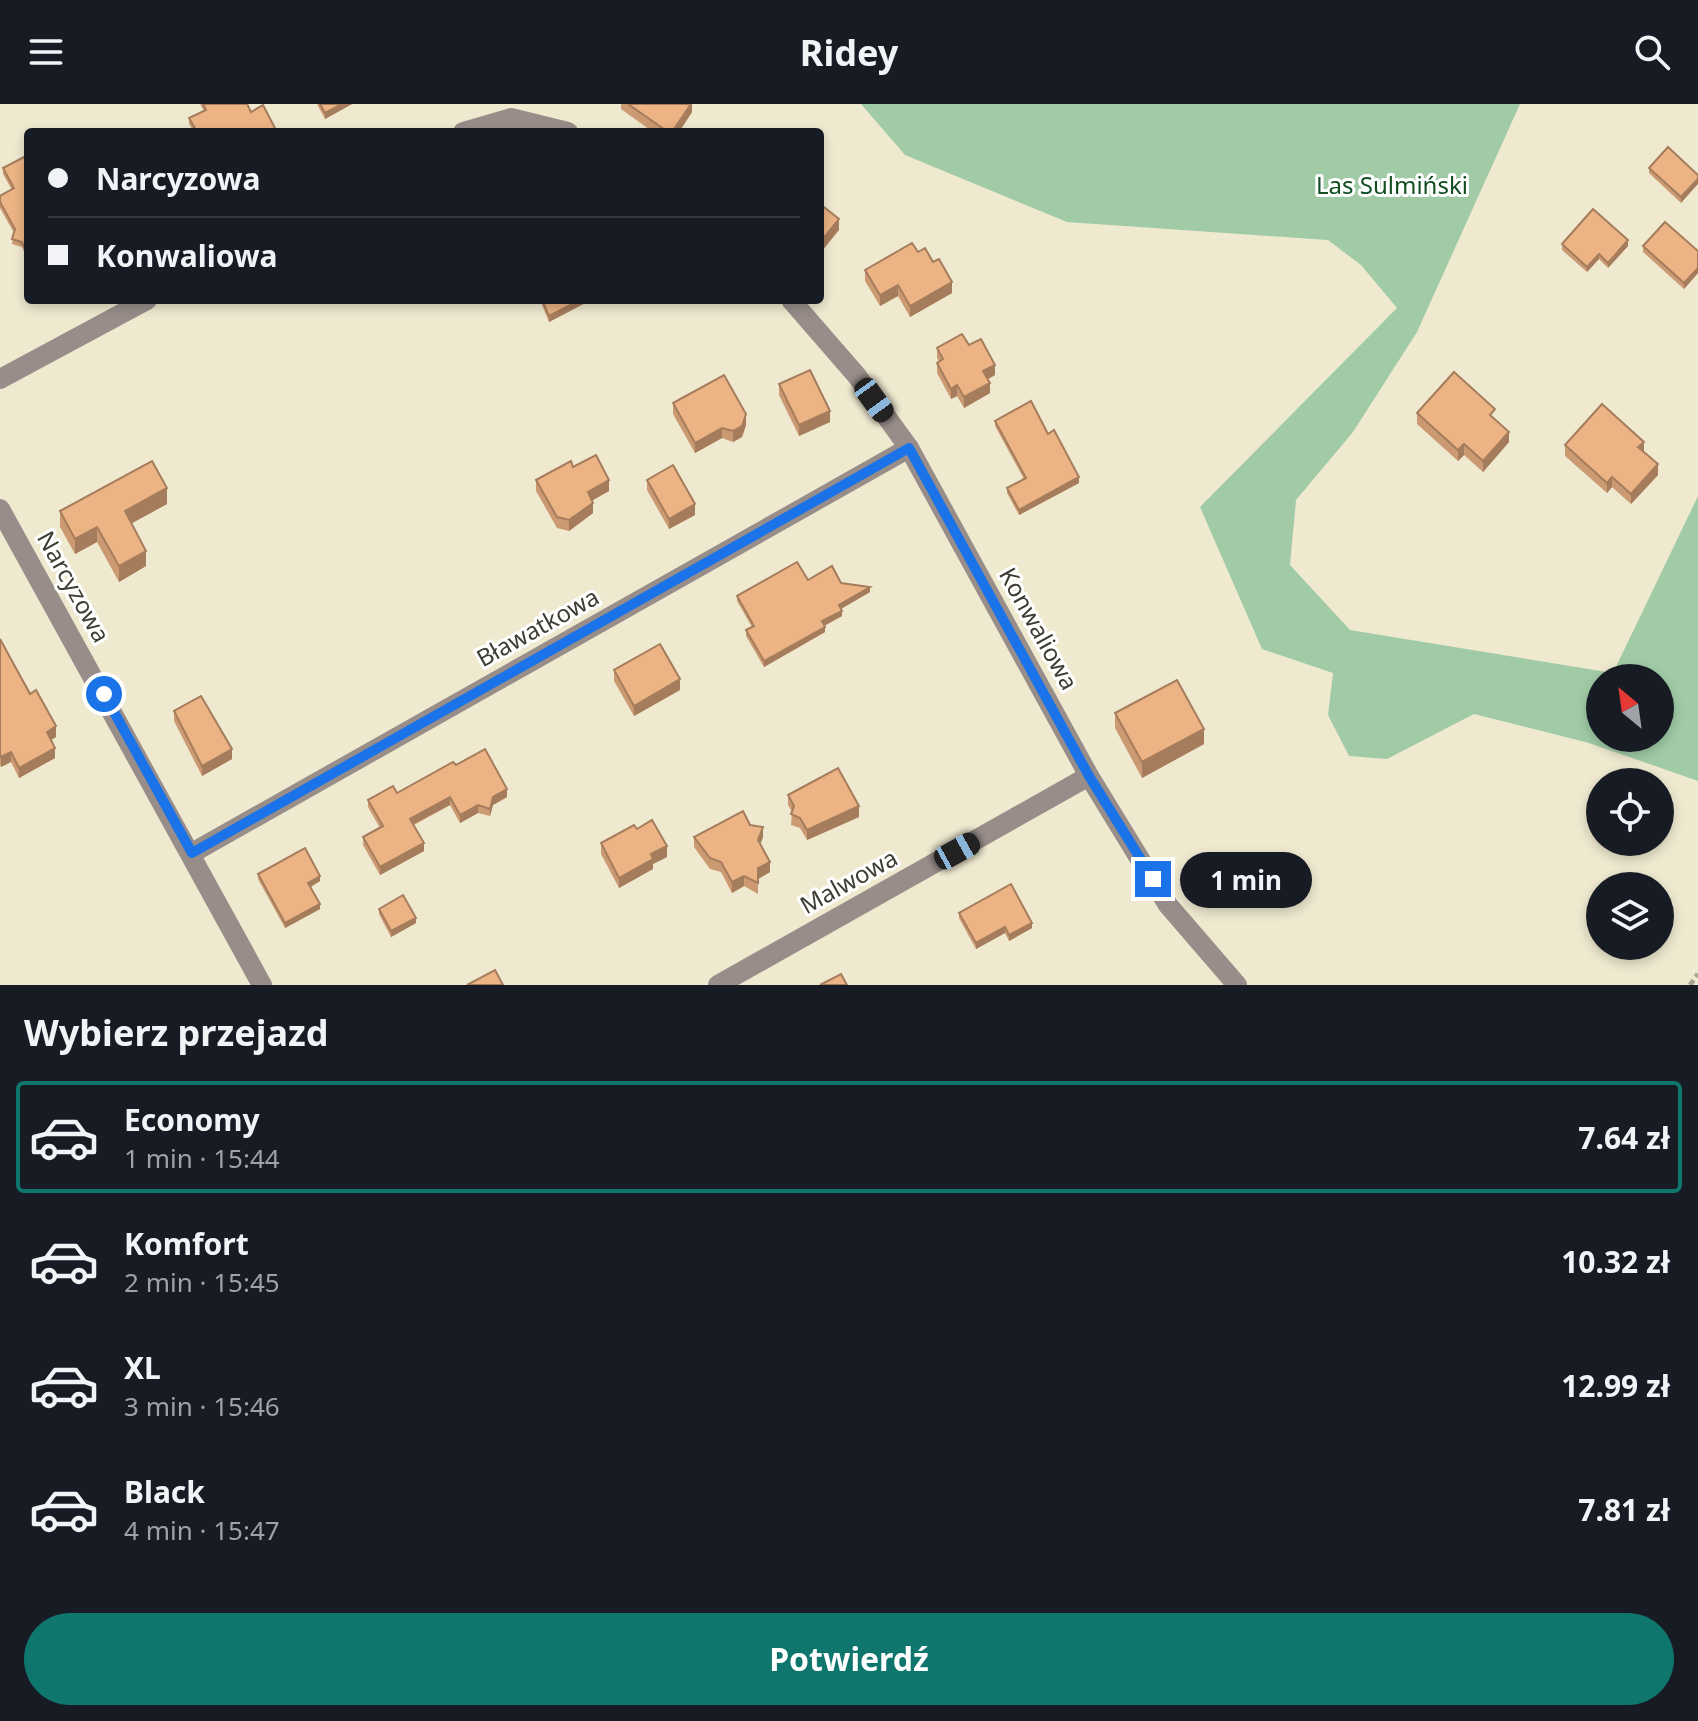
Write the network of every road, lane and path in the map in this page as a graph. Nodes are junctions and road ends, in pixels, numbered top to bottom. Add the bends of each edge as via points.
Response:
1 (477, 128) edge
2 (552, 128) edge
3 (140, 304) edge
4 (794, 304) edge
5 (0, 379) edge
6 (909, 448) junction
7 (0, 509) edge
8 (1089, 776) junction
9 (192, 853) junction
10 (1698, 974) edge
11 (262, 985) edge
12 (718, 985) edge
13 (1237, 985) edge
14 (1690, 985) edge

1 - 2 street via 511,118
3 - 5 street
4 - 6 street, Konwaliowa via 857,376
6 - 8 street, Konwaliowa
6 - 9 street, Bławatkowa
7 - 9 street, Narcyzowa
8 - 12 street, Malwowa
8 - 13 street, Konwaliowa via 1168,905
9 - 11 street, Narcyzowa
10 - 14 path

